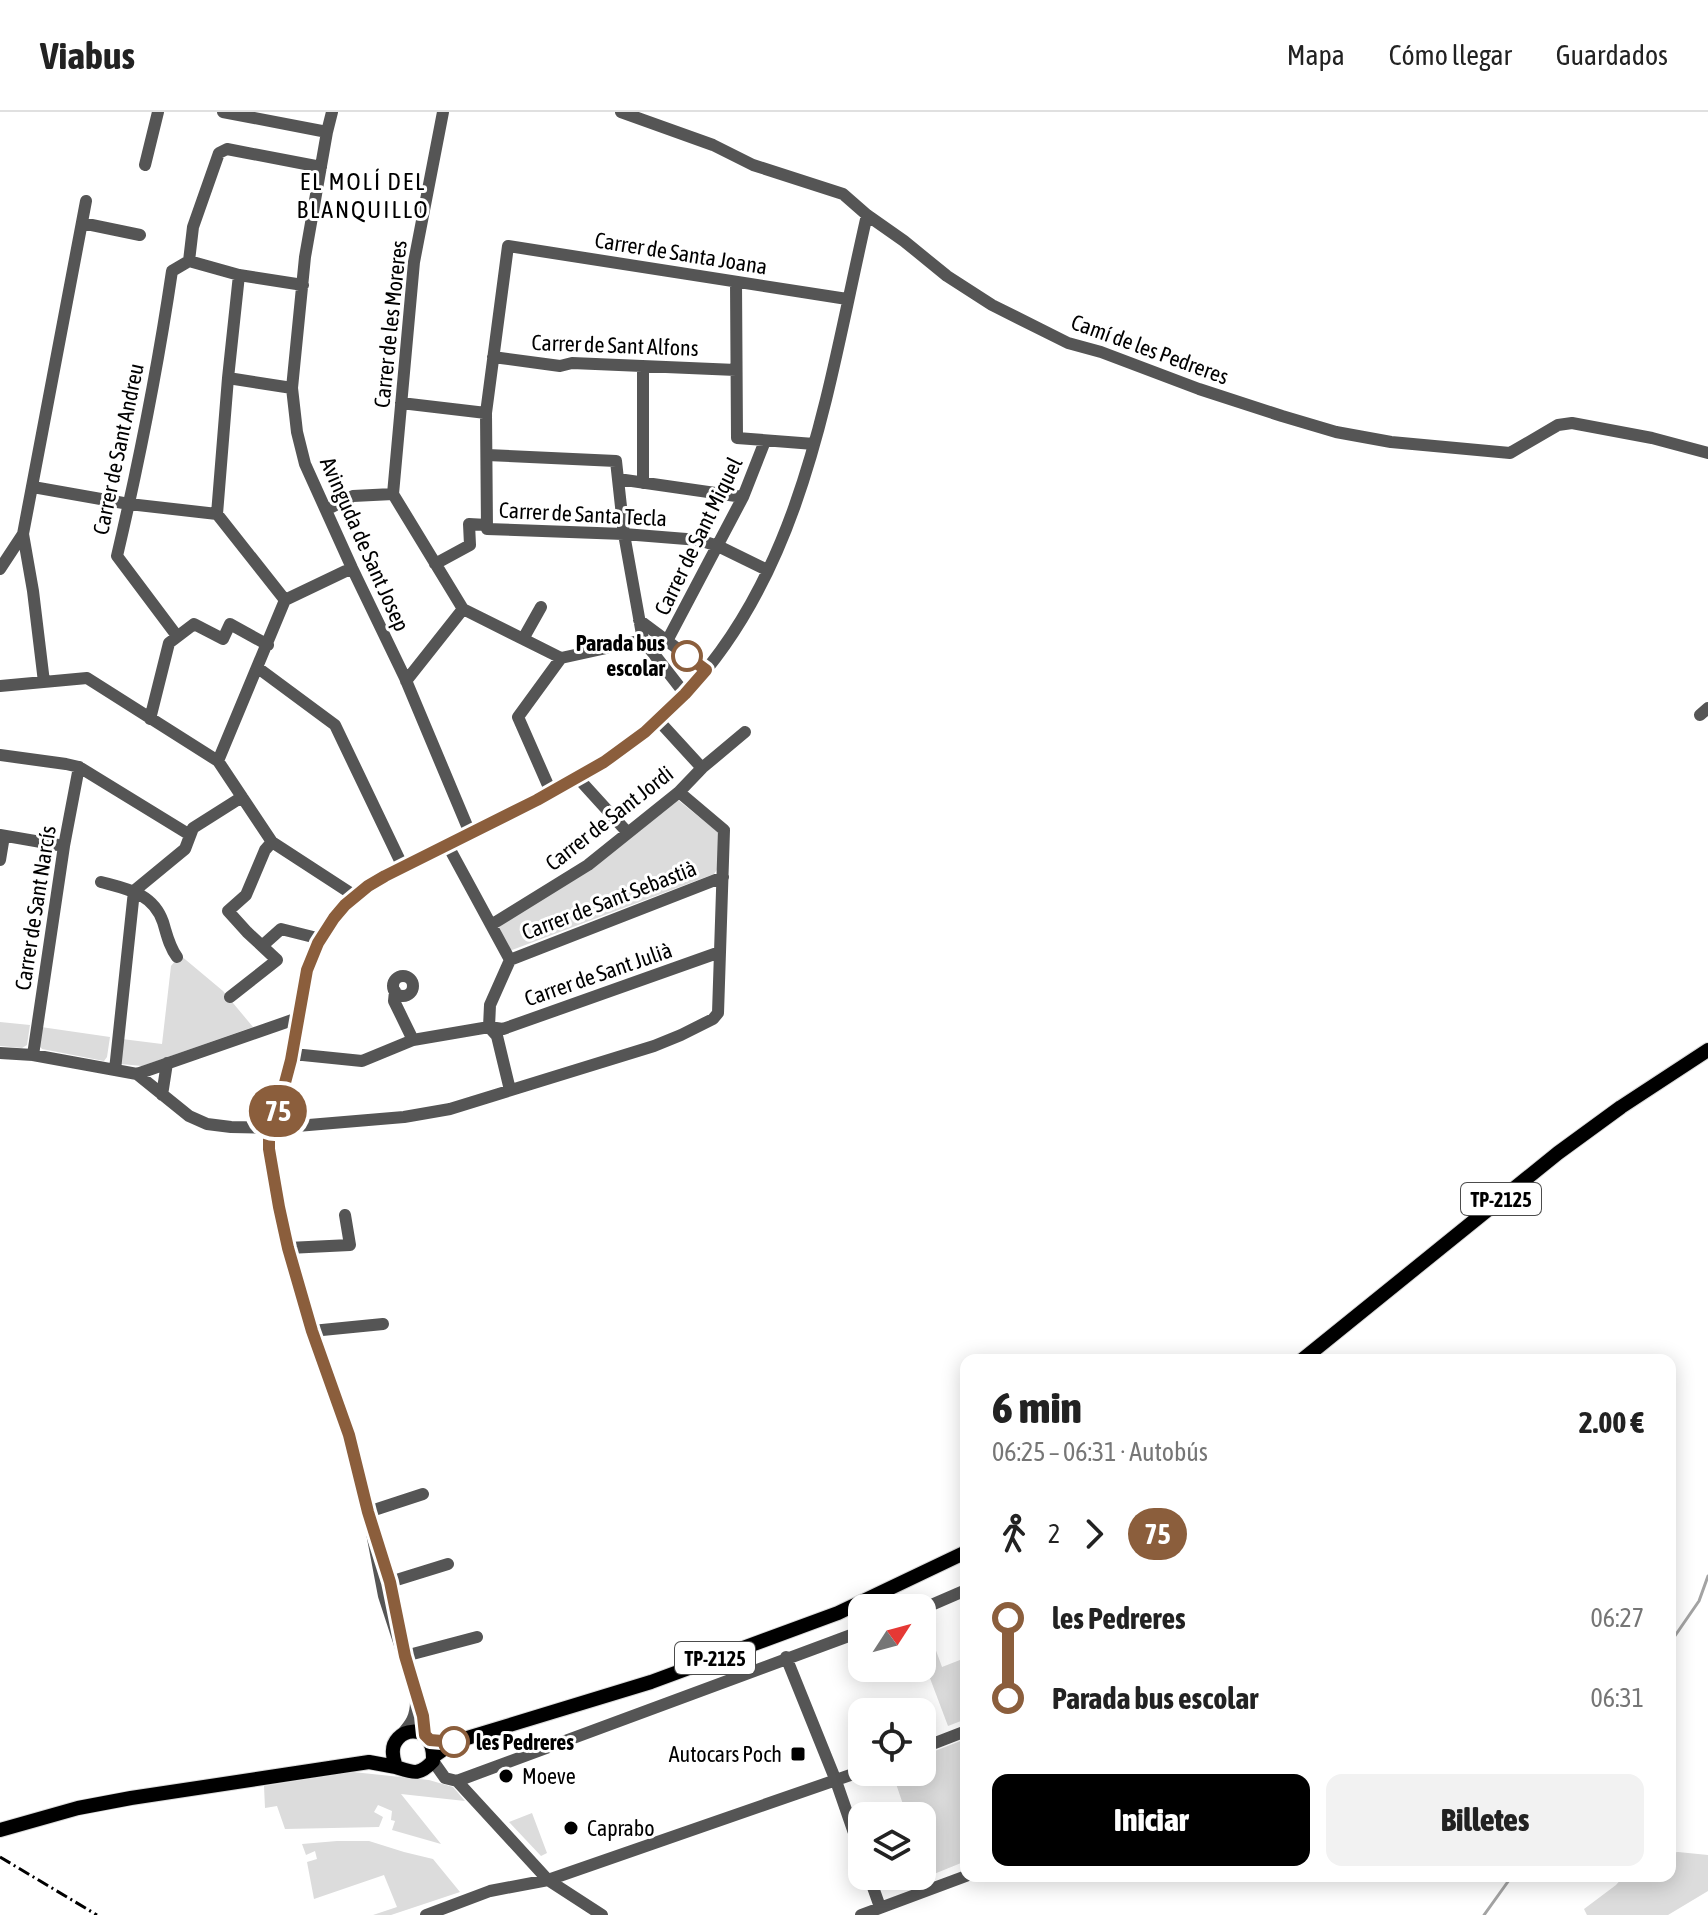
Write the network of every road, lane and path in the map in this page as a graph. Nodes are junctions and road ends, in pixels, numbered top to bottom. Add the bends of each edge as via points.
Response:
1 (158, 112) edge
2 (223, 112) edge
3 (332, 112) edge
4 (443, 112) edge
5 (621, 112) edge
6 (327, 132) junction
7 (145, 165) dead end
8 (321, 167) junction
9 (86, 201) dead end
10 (867, 215) junction
11 (82, 223) junction
12 (140, 235) dead end
13 (189, 261) junction
14 (239, 275) junction
15 (736, 282) junction
16 (303, 285) junction
17 (847, 299) junction
18 (493, 357) junction
19 (643, 366) junction
20 (736, 370) junction
21 (228, 378) junction
22 (292, 388) junction
23 (401, 403) junction
24 (486, 413) junction
25 (765, 441) junction
26 (814, 444) junction
27 (1708, 453) edge
28 (487, 455) junction
29 (618, 479) junction
30 (643, 483) junction
31 (33, 487) junction
32 (393, 494) junction
33 (743, 497) junction
34 (129, 504) junction
35 (326, 510) junction
36 (217, 514) junction
37 (487, 527) junction
38 (23, 534) junction
39 (624, 534) junction
40 (718, 546) junction
41 (435, 564) junction
42 (352, 568) junction
43 (0, 569) edge
44 (767, 570) junction
45 (285, 600) junction
46 (541, 607) dead end
47 (463, 609) junction
48 (639, 620) junction
49 (177, 636) junction
50 (523, 639) junction
51 (643, 640) junction
52 (667, 641) junction
53 (268, 645) junction
54 (561, 658) junction
55 (258, 668) junction
56 (706, 670) junction
57 (406, 681) junction
58 (44, 682) junction
59 (0, 686) edge
60 (685, 694) junction
61 (150, 719) junction
62 (658, 720) junction
63 (745, 732) dead end
64 (0, 755) edge
65 (218, 761) junction
66 (79, 767) junction
67 (702, 768) junction
68 (578, 778) junction
69 (551, 792) junction
70 (679, 792) junction
71 (242, 797) junction
72 (470, 833) junction
73 (628, 833) junction
74 (190, 835) junction
75 (2, 836) edge
76 (272, 842) junction
77 (447, 844) junction
78 (64, 846) junction
79 (0, 860) edge
80 (403, 867) junction
81 (723, 877) junction
82 (101, 882) dead end
83 (134, 891) junction
84 (355, 896) junction
85 (491, 925) junction
86 (321, 939) junction
87 (262, 946) junction
88 (720, 952) junction
89 (177, 957) dead end
90 (510, 960) junction
91 (397, 996) dead end
92 (230, 997) dead end
93 (298, 1018) junction
94 (489, 1027) junction
95 (413, 1040) junction
96 (1708, 1050) edge
97 (0, 1053) edge
98 (293, 1054) junction
99 (33, 1055) junction
100 (167, 1063) junction
101 (115, 1070) junction
102 (137, 1074) junction
103 (510, 1090) junction
104 (162, 1095) junction
105 (273, 1128) junction
106 (345, 1215) dead end
107 (288, 1248) junction
108 (383, 1324) dead end
109 (312, 1331) junction
110 (1309, 1354) edge
111 (423, 1494) dead end
112 (368, 1512) junction
113 (960, 1555) edge
114 (448, 1564) dead end
115 (390, 1582) junction
116 (960, 1593) edge
117 (936, 1603) edge
118 (848, 1636) edge
119 (477, 1637) dead end
120 (405, 1656) junction
121 (786, 1657) junction
122 (416, 1694) junction
123 (960, 1733) edge
124 (428, 1738) junction
125 (398, 1739) junction
126 (454, 1742) junction
127 (936, 1743) edge
128 (434, 1759) junction
129 (369, 1762) junction
130 (396, 1767) junction
131 (417, 1773) junction
132 (443, 1774) junction
133 (848, 1776) edge
134 (457, 1781) junction
135 (836, 1781) junction
136 (848, 1816) edge
137 (0, 1830) edge
138 (960, 1878) edge
139 (548, 1880) junction
140 (874, 1890) edge
141 (880, 1907) junction
142 (426, 1915) edge
143 (602, 1915) edge
144 (861, 1915) edge

1 - 7 street
2 - 6 street
3 - 6 street, Avinguda de Sant Josep
4 - 23 street, Carrer de les Moreres via 414,262
5 - 10 street, Camí de les Pedreres via 843,194
6 - 8 street, Avinguda de Sant Josep
8 - 13 street via 227,149 219,153 193,227
8 - 16 street, Avinguda de Sant Josep
9 - 11 street
10 - 17 street
10 - 27 street, Camí de les Pedreres via 992,305 1068,343 1336,432 1510,453 1558,425 1572,423
11 - 12 street
11 - 31 street
13 - 14 street
13 - 34 street, Carrer de Sant Andreu via 172,271
14 - 16 street
14 - 21 street
15 - 17 street, Carrer de Santa Joana
15 - 18 street, Carrer de Santa Joana via 508,246
15 - 20 street, Carrer de Sant Miquel
16 - 22 street, Avinguda de Sant Josep
17 - 26 street
18 - 19 street, Carrer de Sant Alfons via 560,366
18 - 24 street
19 - 20 street, Carrer de Sant Alfons
19 - 30 street
20 - 25 street, Carrer de Sant Miquel via 737,438
21 - 22 street
21 - 36 street
22 - 35 street, Avinguda de Sant Josep via 305,464
23 - 24 street
23 - 32 street, Carrer de les Moreres
24 - 28 street
25 - 26 street
25 - 33 street, Carrer de Sant Miquel
26 - 44 street via 788,528
28 - 29 street via 616,461
28 - 37 street
29 - 30 street
29 - 39 street
30 - 33 street
31 - 34 street
31 - 38 street
32 - 35 street via 353,496
32 - 41 street
33 - 40 street, Carrer de Sant Miquel
34 - 36 street
34 - 49 street, Carrer de Sant Andreu via 117,556
35 - 42 street, Avinguda de Sant Josep
36 - 45 street
37 - 39 street, Carrer de Santa Tecla
37 - 41 street via 469,524 470,545
38 - 43 street
38 - 58 street
39 - 40 street, Carrer de Santa Tecla
39 - 48 street
40 - 44 street, Carrer de Santa Tecla
40 - 52 street, Carrer de Sant Miquel
41 - 47 street
42 - 45 street
42 - 57 street, Avinguda de Sant Josep
44 - 56 street
45 - 53 street
46 - 50 street
47 - 50 street
47 - 57 street
48 - 51 street
48 - 52 street
49 - 53 street via 194,624 223,639 230,624
49 - 61 street via 169,643
50 - 54 street
51 - 54 street
51 - 60 street
52 - 56 street
53 - 55 street
54 - 69 street via 518,717
55 - 65 street
55 - 80 street via 335,725
56 - 60 street
57 - 72 street, Avinguda de Sant Josep
58 - 59 street
58 - 61 street via 87,678
60 - 62 street
61 - 65 street
62 - 67 street
62 - 68 street
63 - 67 street, Carrer de Sant Jordi
64 - 66 street
65 - 71 street
66 - 74 street
66 - 78 street, Carrer de Sant Narcís
67 - 70 street, Carrer de Sant Jordi
68 - 69 street
68 - 73 street
69 - 72 street
70 - 73 street, Carrer de Sant Jordi
70 - 81 street via 724,830
71 - 74 street
71 - 76 street
72 - 77 street
73 - 85 street, Carrer de Sant Jordi via 588,865
74 - 83 street via 185,849
75 - 78 street
75 - 79 street
76 - 84 street
76 - 87 street via 246,895 228,911
77 - 80 street
77 - 85 street
78 - 99 street, Carrer de Sant Narcís
80 - 84 street
81 - 88 street
81 - 90 street, Carrer de Sant Sebastià
82 - 83 street
83 - 89 street via 161,917
83 - 101 street
84 - 86 street
85 - 90 street
86 - 87 street via 281,929
86 - 93 street via 307,970
87 - 92 street via 277,960
88 - 94 street, Carrer de Sant Julià via 503,1029
88 - 103 street via 718,1013 713,1019 669,1041
90 - 94 street via 490,1005
91 - 95 street
93 - 98 street
93 - 100 street
94 - 95 street, Carrer de Sant Julià
94 - 103 street via 497,1036
95 - 98 street, Carrer de Sant Julià via 362,1061
96 - 110 main road, TP-2125 via 1558,1153
97 - 99 street
98 - 105 street
99 - 101 street
100 - 102 street
100 - 104 street
101 - 102 street
102 - 104 street
103 - 105 street via 417,1115
104 - 105 street via 207,1124
105 - 107 street via 269,1149
106 - 107 street via 350,1245
107 - 109 street
108 - 109 street
109 - 112 street via 349,1435
111 - 112 street
112 - 115 street
112 - 120 street via 384,1596
113 - 126 main road, TP-2125 via 838,1613 651,1682
114 - 115 street
115 - 120 street
116 - 117 street
118 - 121 street
119 - 120 street
120 - 122 street
121 - 134 street
121 - 135 street
122 - 124 street
122 - 125 street via 412,1723
123 - 127 street
124 - 125 main road, TP-2125 via 414,1731
124 - 126 main road, TP-2125
124 - 128 main road
125 - 129 main road
125 - 130 main road via 392,1753
126 - 128 main road, TP-2125
128 - 131 main road, TP-2125
128 - 132 street
129 - 130 main road
129 - 137 main road via 131,1798
130 - 131 main road
131 - 132 street
132 - 134 street
133 - 135 street
134 - 139 street
135 - 136 street
135 - 139 street
138 - 141 street
139 - 142 street via 490,1891
139 - 143 street
140 - 141 street
141 - 144 street

